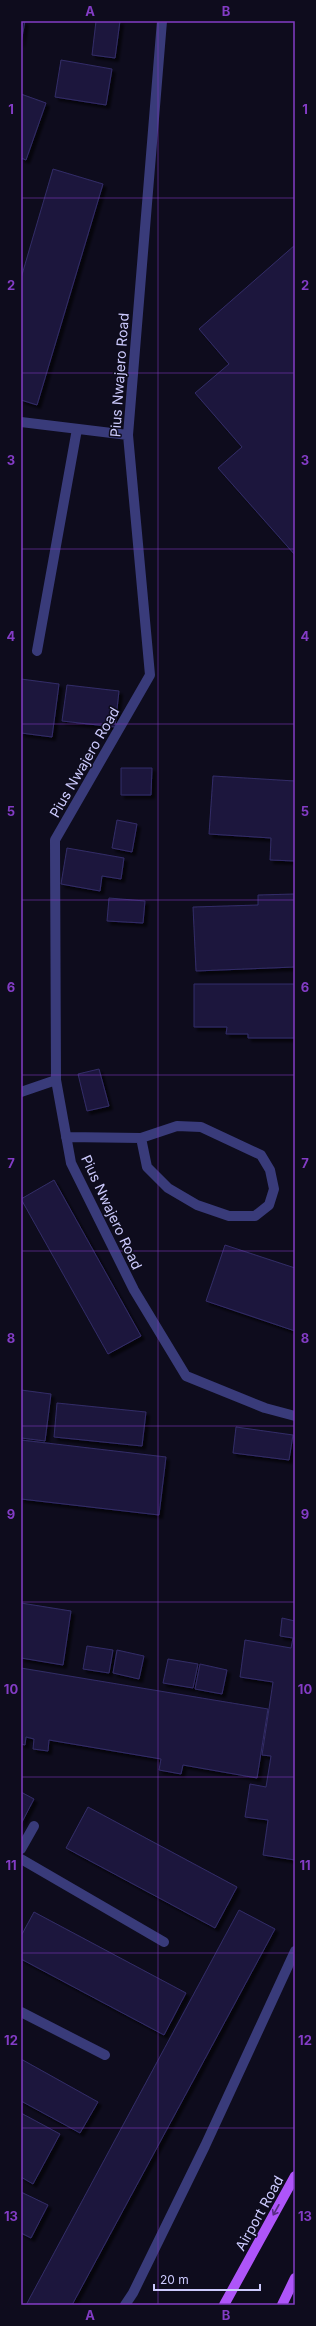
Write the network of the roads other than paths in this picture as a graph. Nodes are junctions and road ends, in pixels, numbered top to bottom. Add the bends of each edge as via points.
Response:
1 (162, 21) edge
2 (21, 422) edge
3 (77, 429) junction
4 (128, 435) junction
5 (37, 650) dead end
6 (56, 1080) junction
7 (21, 1092) edge
8 (66, 1137) junction
9 (142, 1138) junction
10 (295, 1416) edge
11 (34, 1826) dead end
12 (21, 1849) edge
13 (21, 1859) edge
14 (164, 1942) dead end
15 (295, 1951) edge
16 (21, 2012) edge
17 (105, 2055) dead end
18 (295, 2176) edge
19 (295, 2278) edge
20 (125, 2305) edge
21 (224, 2305) edge
22 (282, 2305) edge

1 - 4 street, Pius Nwajero Road
2 - 3 street
3 - 4 street
3 - 5 street
4 - 6 street, Pius Nwajero Road via 150,675 55,840
6 - 7 street
6 - 8 street, Pius Nwajero Road
8 - 9 street
8 - 10 street, Pius Nwajero Road via 71,1163 134,1290 186,1376 265,1408
9 - 9 street via 177,1126 201,1127 262,1155 270,1170 274,1189 269,1205 255,1216 229,1216 197,1205 168,1188 147,1167
11 - 12 street
13 - 14 street
15 - 20 street via 206,2146
16 - 17 street
18 -> 21 main road, Airport Road
19 - 22 main road

